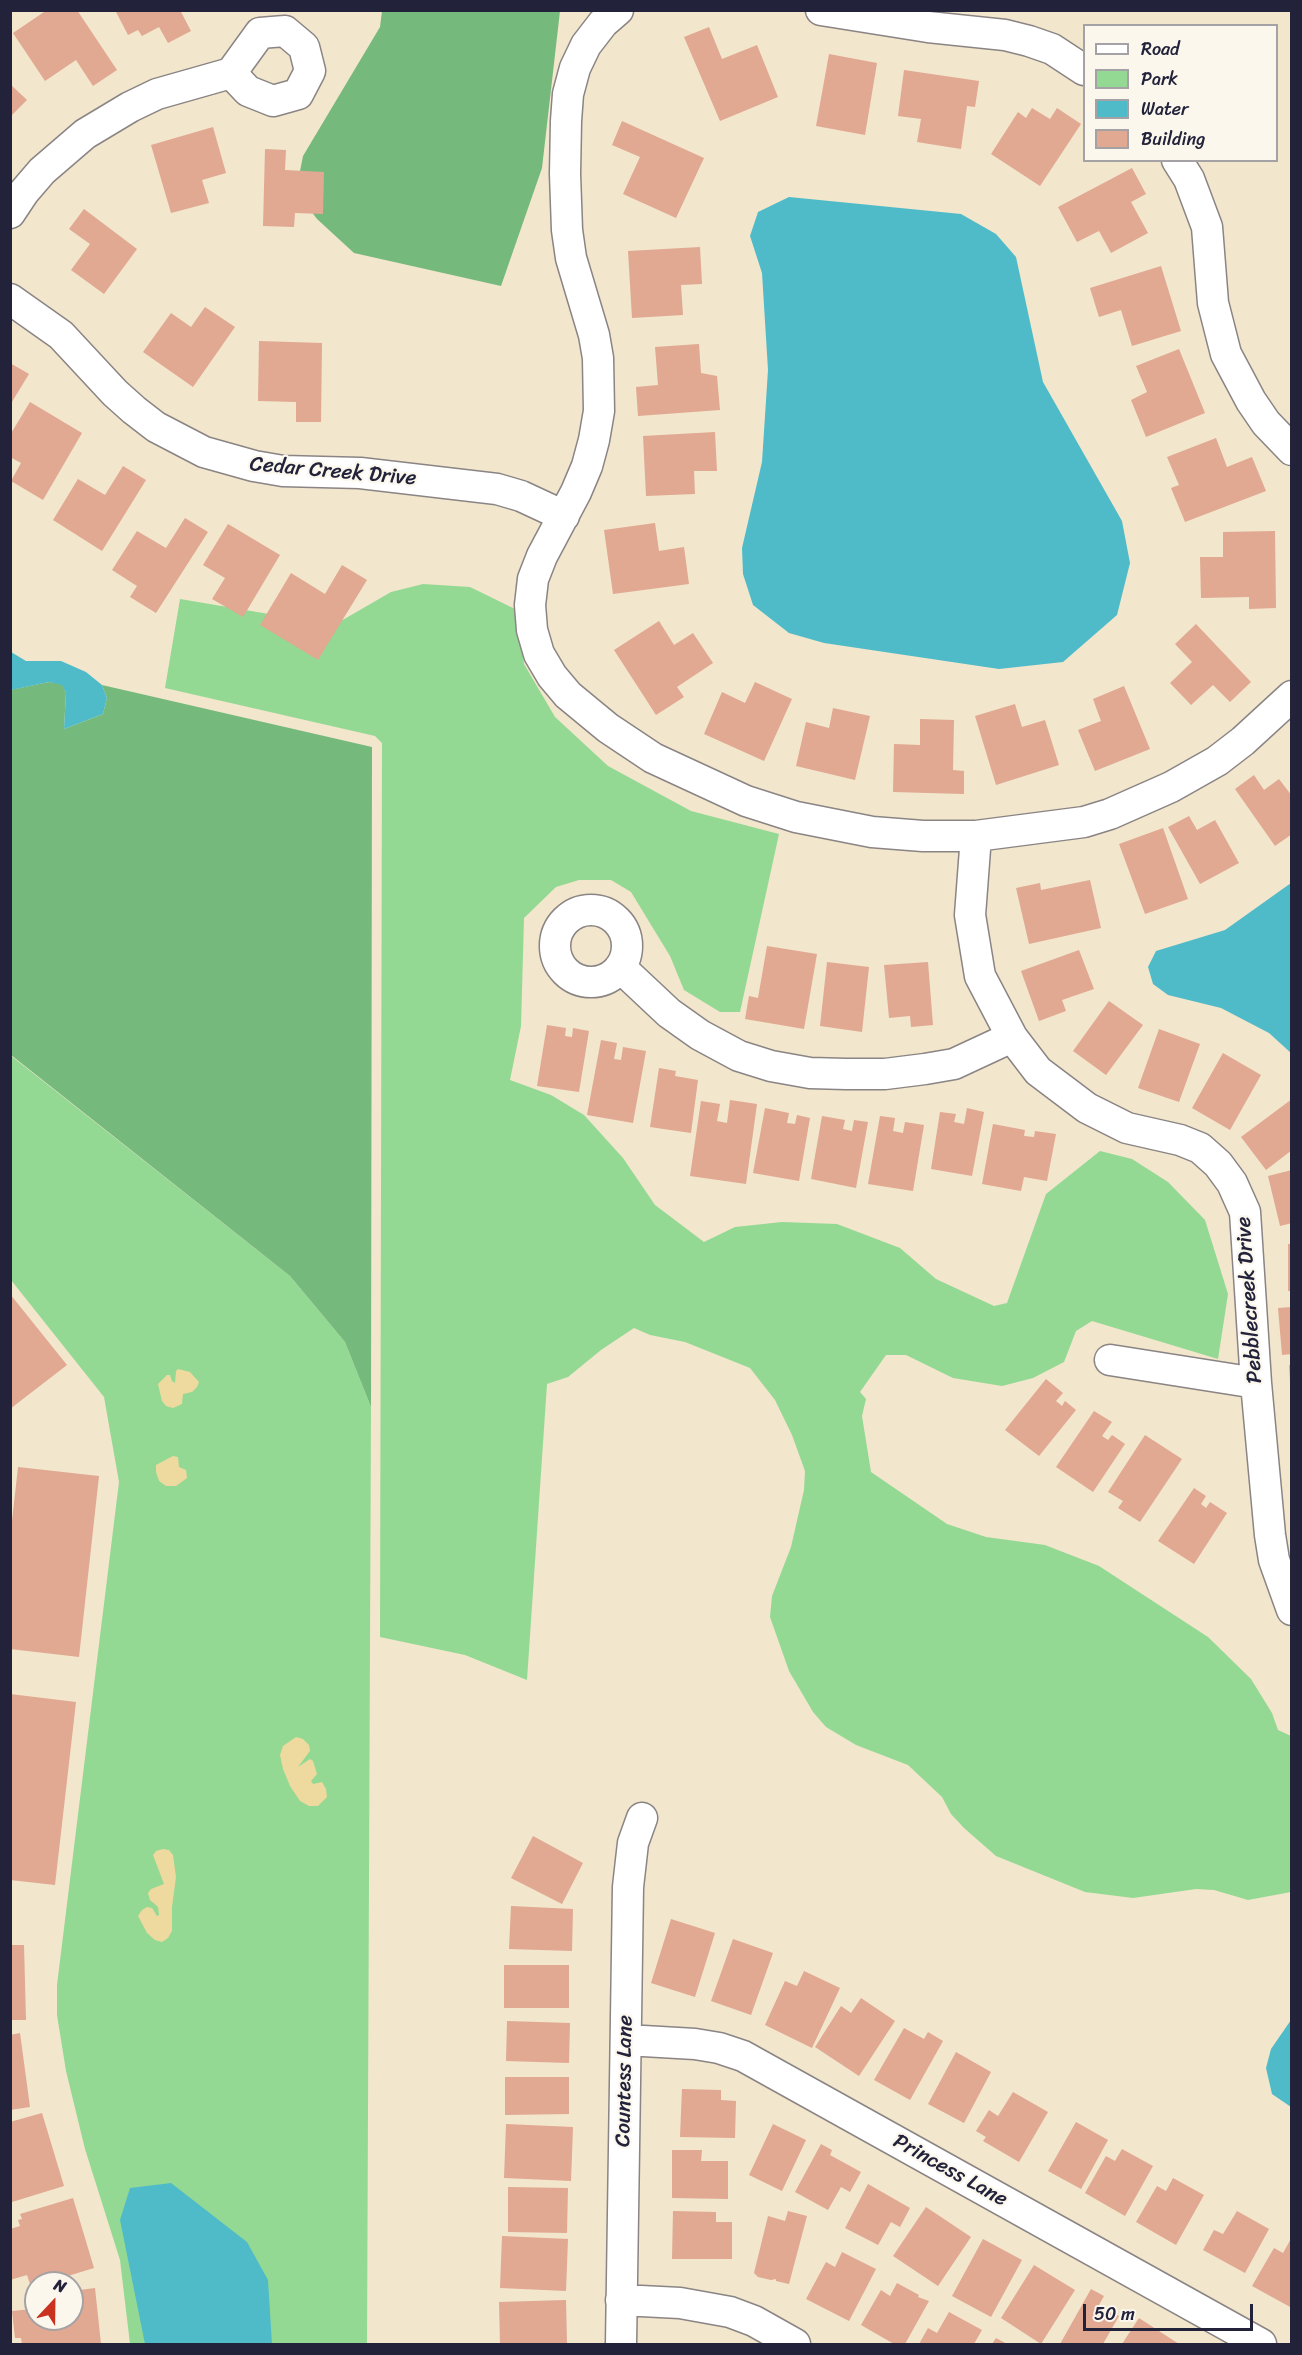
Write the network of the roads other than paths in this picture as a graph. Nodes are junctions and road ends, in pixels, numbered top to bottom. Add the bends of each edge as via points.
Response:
1 (618, 10) edge
2 (821, 10) edge
3 (1083, 69) edge
4 (231, 73) dead end
5 (1178, 162) edge
6 (10, 213) edge
7 (10, 299) edge
8 (1292, 450) edge
9 (564, 516) junction
10 (1292, 696) edge
11 (976, 836) junction
12 (620, 967) dead end
13 (1012, 1037) junction
14 (1110, 1360) dead end
15 (1256, 1383) junction
16 (1292, 1610) edge
17 (642, 1818) dead end
18 (626, 2040) junction
19 (621, 2300) junction
20 (621, 2344) edge
21 (795, 2344) edge
22 (1261, 2344) edge

1 - 9 street via 585,45 568,94 567,231 594,335 600,386 594,440
2 - 3 street via 1005,35 1052,49
4 - 6 street via 157,94 85,134 42,171
5 - 8 street via 1207,227 1213,303 1226,354 1266,423
7 - 9 street, Cedar Creek Drive via 61,335 134,410 156,427 204,452 283,471 360,473 497,489
9 - 11 street via 533,579 532,630 539,654 552,676 588,713 653,758 746,801 796,817 872,832
10 - 11 street via 1217,761 1172,787 1084,822
11 - 13 street, Pebblecreek Drive via 970,915 980,976
12 - 13 street via 669,1013 700,1035 739,1056 771,1066 810,1072 885,1074 954,1064
13 - 15 street, Pebblecreek Drive via 1038,1071 1087,1108 1127,1128 1200,1148 1232,1183 1245,1212
14 - 15 street
15 - 16 street, Pebblecreek Drive via 1274,1560
17 - 18 street, Countess Lane via 629,1869
18 - 19 street, Countess Lane
18 - 22 street, Princess Lane via 695,2044 743,2056
19 - 20 street, Countess Lane
19 - 21 street via 680,2303 730,2312

